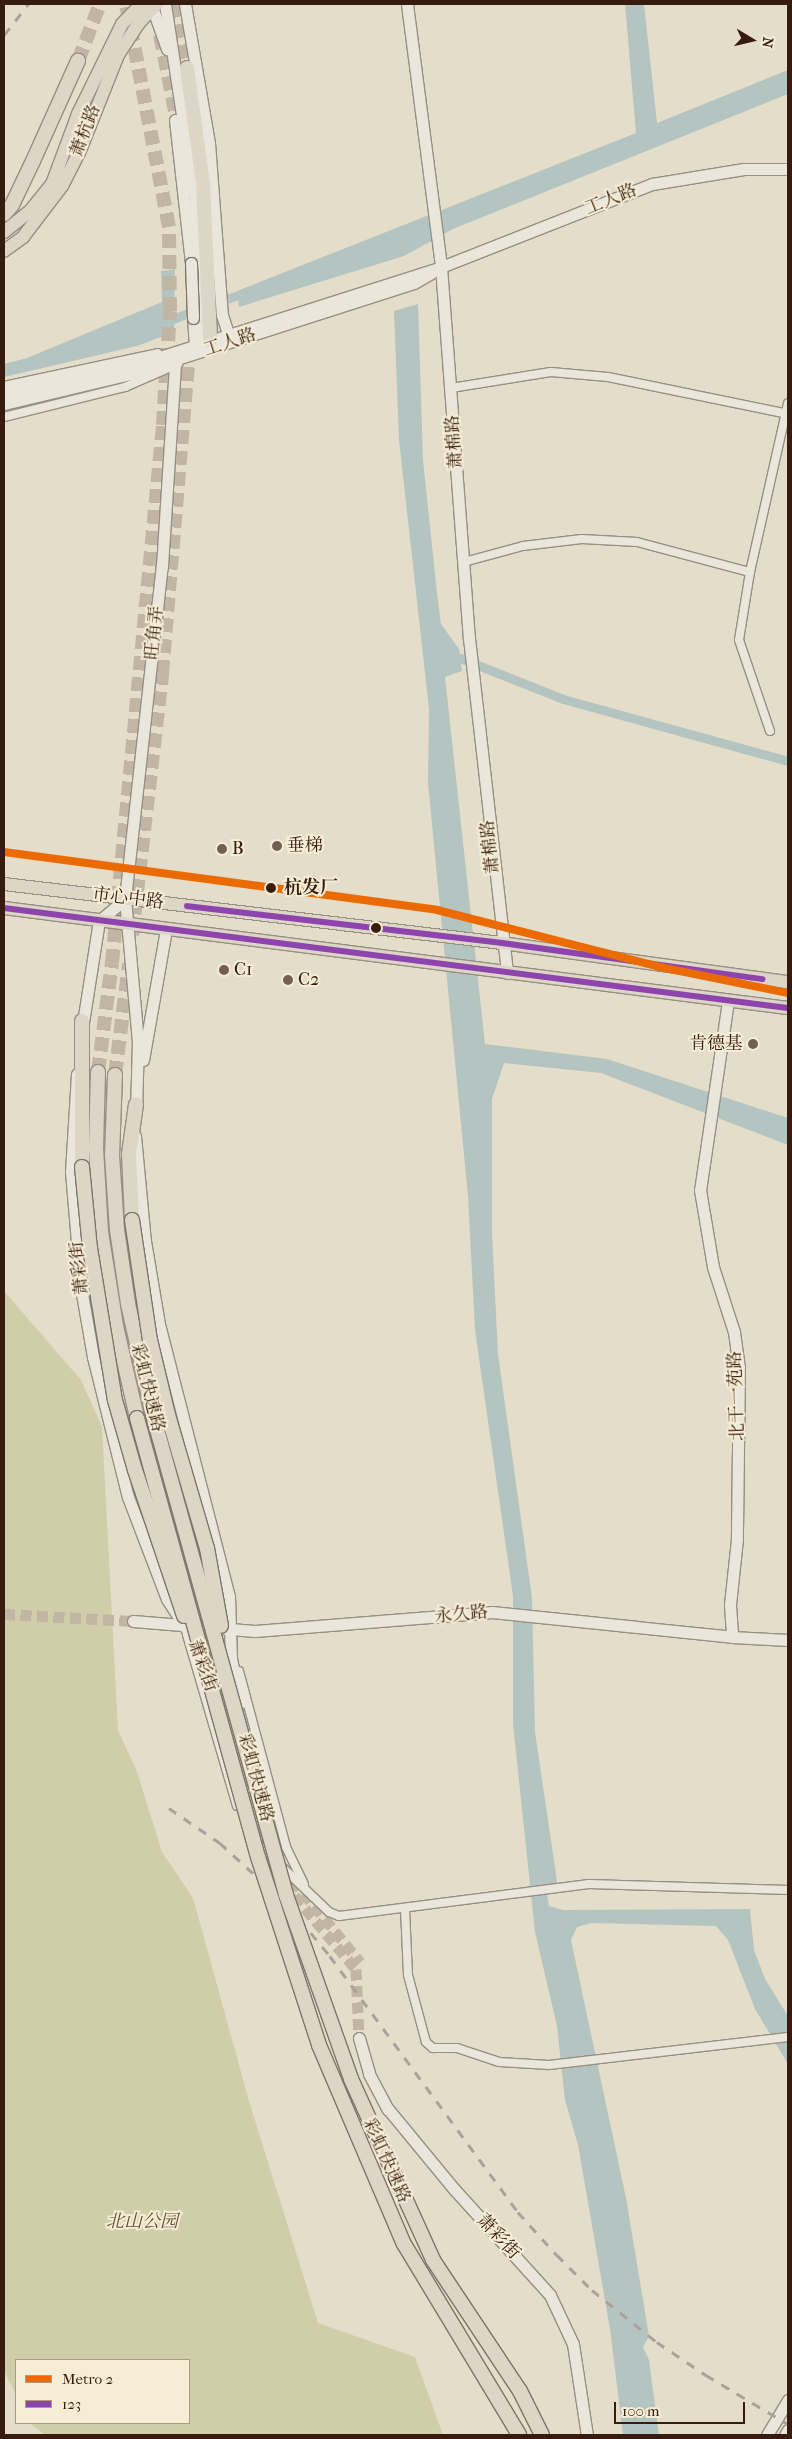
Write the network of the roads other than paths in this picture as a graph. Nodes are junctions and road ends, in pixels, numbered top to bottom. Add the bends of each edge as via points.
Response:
1 (165, 4) edge
2 (185, 4) edge
3 (407, 4) edge
4 (150, 5) edge
5 (78, 61) tunnel mouth
6 (187, 68) tunnel mouth
7 (788, 169) edge
8 (4, 214) edge
9 (4, 232) edge
10 (4, 251) edge
11 (204, 260) junction
12 (441, 267) junction
13 (206, 317) junction
14 (228, 334) junction
15 (202, 342) junction
16 (182, 354) junction
17 (175, 367) junction
18 (129, 370) junction
19 (4, 386) edge
20 (451, 388) junction
21 (4, 394) edge
22 (788, 403) edge
23 (4, 404) edge
24 (787, 413) edge
25 (4, 417) edge
26 (464, 562) junction
27 (750, 572) junction
28 (770, 731) dead end
29 (4, 884) edge
30 (125, 899) junction
31 (4, 908) edge
32 (99, 921) junction
33 (126, 924) junction
34 (166, 929) junction
35 (502, 943) junction
36 (507, 973) junction
37 (788, 982) edge
38 (728, 1001) junction
39 (788, 1008) edge
40 (82, 1022) junction
41 (98, 1072) tunnel mouth
42 (115, 1075) tunnel mouth
43 (136, 1104) junction
44 (133, 1621) tunnel mouth
45 (185, 1626) junction
46 (228, 1629) junction
47 (732, 1637) junction
48 (788, 1640) edge
49 (237, 1711) junction
50 (219, 1715) junction
51 (271, 1822) dead end
52 (254, 1826) tunnel mouth
53 (788, 1890) edge
54 (311, 1894) junction
55 (405, 1908) junction
56 (788, 2037) edge
57 (362, 2038) tunnel mouth
58 (788, 2400) edge
59 (788, 2430) edge
60 (519, 2435) edge
61 (542, 2435) edge
62 (588, 2435) edge
63 (767, 2435) edge
64 (785, 2435) edge

1 - 11 main road
2 - 11 main road via 208,143
3 - 12 main road, 萧棉路
4 - 9 main road, 萧杭路 via 122,24 78,114 52,184 30,211
4 - 10 main road, 萧杭路 via 118,55 79,153 62,186 28,231
4 - 11 main road via 169,60
5 - 8 highway via 29,170 12,205
6 - 11 highway via 203,183
7 - 12 main road, 工人路 via 744,169 652,184
11 - 13 highway
12 - 14 main road, 工人路
12 - 16 main road, 工人路 via 414,283
12 - 20 main road, 萧棉路
13 - 14 main road
13 - 15 highway
14 - 15 main road, 工人路
15 - 16 main road, 工人路
16 - 17 street
16 - 18 main road, 工人路
16 - 19 street
17 - 25 street via 126,387
17 - 30 main road, 旺角弄 via 162,566
18 - 21 main road
18 - 23 main road
20 - 24 street via 551,372 608,377
20 - 26 main road, 萧棉路
22 - 24 street
24 - 27 street
26 - 27 street via 523,546 582,538 637,542
26 - 35 main road, 萧棉路 via 474,691
27 - 28 street via 739,640
29 - 30 main road, 市心中路
30 - 32 main road
30 - 33 main road, 萧彩街
30 - 35 main road, 市心中路
31 - 32 main road, 市心中路
32 - 33 main road, 市心中路
32 - 40 main road, 萧彩街
33 - 34 main road, 市心中路
33 - 43 main road, 萧彩街 via 138,1042
34 - 36 main road, 市心中路
34 - 43 main road, 萧彩街
35 - 36 main road, 萧棉路
35 - 37 main road, 市心中路
36 - 38 main road, 市心中路
38 - 39 main road, 市心中路
38 - 47 main road, 北干一苑路 via 700,1190 713,1267 734,1332 739,1367 737,1539 730,1605
40 - 45 main road, 萧彩街 via 72,1119 71,1172 81,1288 107,1419 128,1497 167,1600
40 - 50 highway, bridge via 82,1167 90,1248 115,1400 134,1470
41 - 50 highway, 彩虹快速路, bridge via 96,1148 101,1232 116,1326 137,1418
42 - 49 highway, 彩虹快速路, bridge via 112,1155 117,1230 130,1314 153,1415
43 - 46 main road, 萧彩街 via 135,1136 145,1241 159,1324 229,1596
43 - 49 highway, bridge via 129,1154 132,1220 150,1340 207,1548
44 - 45 main road, 永久路
45 - 46 main road, 永久路
45 - 52 main road, 萧彩街 via 194,1639
45 - 54 street via 242,1819 261,1848
46 - 47 main road, 永久路 via 255,1631 492,1612 539,1614
46 - 51 main road, 萧彩街 via 236,1690
46 - 54 street via 283,1839
47 - 48 main road, 永久路
49 - 61 highway, 彩虹快速路, bridge via 286,1895 371,2126 433,2260 520,2391
50 - 60 highway, 彩虹快速路, bridge via 291,1965 346,2114 404,2244 489,2380
53 - 55 street via 589,1884
54 - 55 street via 339,1916
55 - 56 street via 408,1975 426,2042 433,2048 457,2048 499,2062 549,2065
57 - 62 main road, 萧彩街 via 374,2087 388,2109 454,2189 550,2295 573,2344
58 - 63 main road
59 - 64 main road

